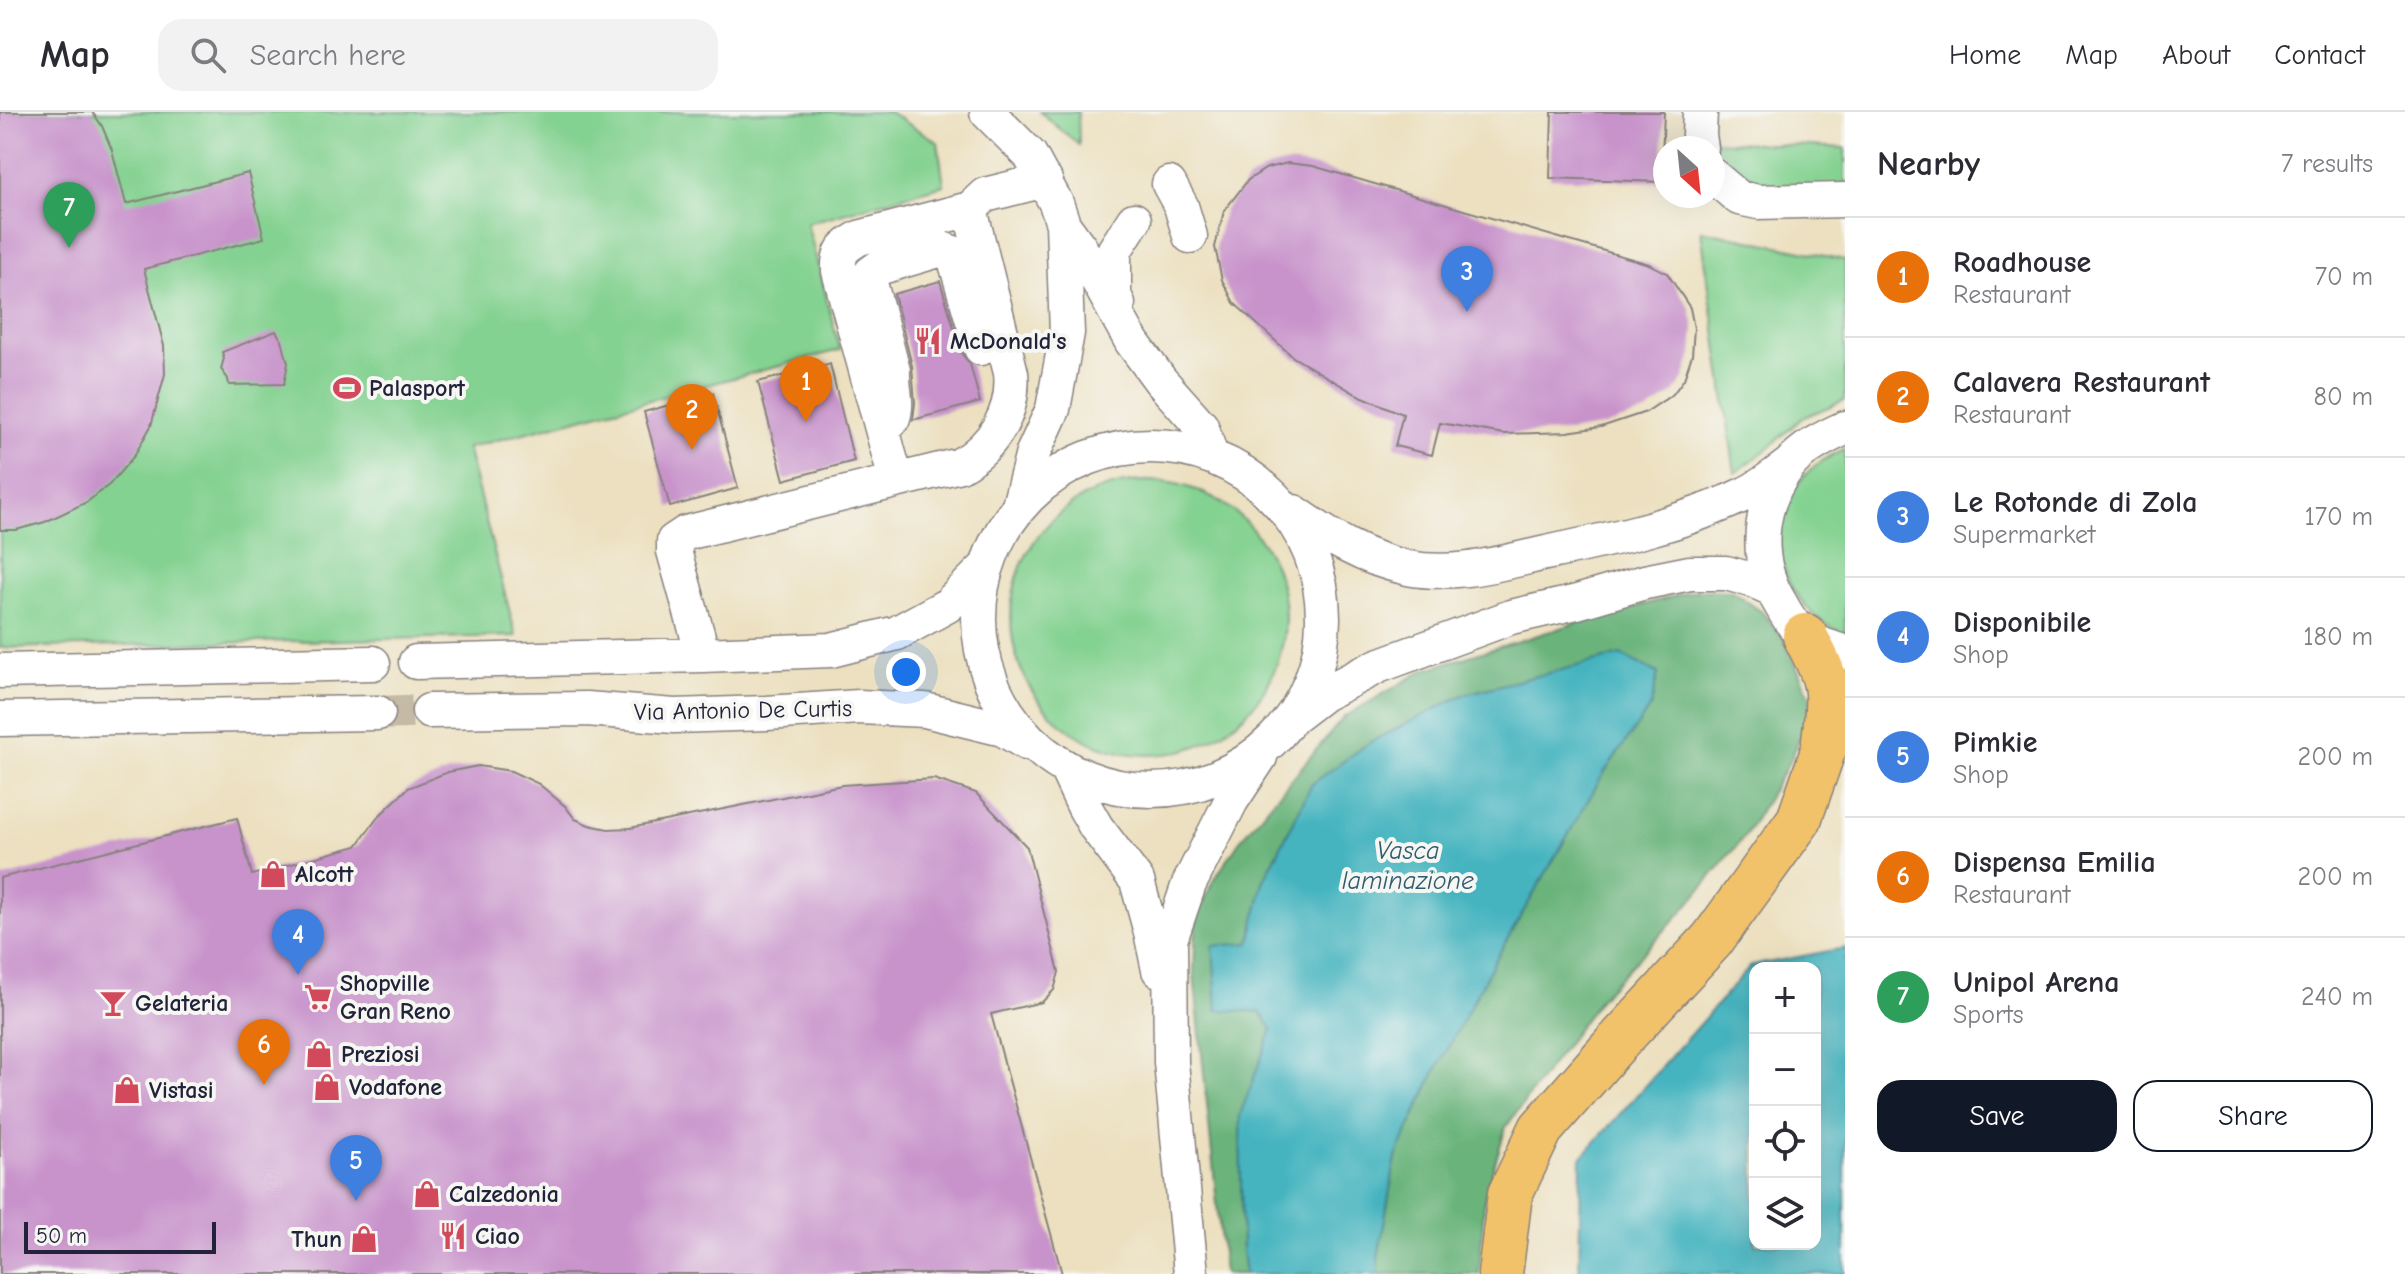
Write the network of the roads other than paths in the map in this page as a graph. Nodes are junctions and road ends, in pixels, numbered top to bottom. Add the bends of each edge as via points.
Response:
1 (987, 112) edge
2 (1700, 112) edge
3 (1699, 136) edge
4 (1045, 180) junction
5 (1169, 184) dead end
6 (1725, 186) edge
7 (1845, 200) edge
8 (970, 209) junction
9 (1134, 220) dead end
10 (1063, 224) junction
11 (1190, 236) dead end
12 (1132, 342) junction
13 (999, 426) junction
14 (1845, 428) edge
15 (886, 441) junction
16 (1211, 456) junction
17 (1790, 464) junction
18 (896, 480) junction
19 (1277, 499) junction
20 (1019, 507) junction
21 (986, 567) junction
22 (1770, 588) junction
23 (1805, 636) junction
24 (1845, 653) edge
25 (703, 655) junction
26 (416, 662) dead end
27 (373, 663) dead end
28 (0, 671) edge
29 (1845, 707) edge
30 (429, 711) tunnel mouth
31 (378, 713) tunnel mouth
32 (0, 719) edge
33 (1280, 732) junction
34 (1823, 751) junction
35 (1057, 763) junction
36 (1170, 1030) junction
37 (1191, 1274) edge
38 (1500, 1274) edge

1 - 4 street via 1030,155
2 - 3 street
4 - 8 street via 985,195
4 - 10 street
5 - 11 street
6 - 7 street via 1739,198 1758,202
8 - 13 street via 1011,373 1013,391
8 - 15 street via 859,238 844,247 839,258
9 - 12 street via 1114,251 1114,295
10 - 12 street
10 - 20 street via 1067,333 1053,409 1033,453
12 - 16 street via 1201,426
13 - 15 street via 956,259 942,249 878,268 869,279 897,403
13 - 18 street via 988,445 960,465
14 - 17 street via 1815,442
15 - 18 street
16 - 19 street via 1246,474
16 - 20 street via 1182,448 1122,448 1065,468
17 - 19 street via 1749,493 1704,512 1599,542 1443,572 1395,565 1346,547
17 - 22 street via 1773,491 1763,523 1762,556
18 - 25 street via 686,533 674,541
19 - 33 street via 1310,549 1323,607 1317,666 1306,694
20 - 21 street
21 - 25 street via 948,605 897,633 831,650
21 - 35 street via 979,602 986,672 1000,704 1021,732
22 - 23 street
22 - 33 street via 1726,573 1690,573 1511,617 1378,666 1323,694
23 - 24 street
23 - 34 highway via 1828,691
25 - 26 street
27 - 28 street
29 - 34 highway
30 - 35 street, Via Antonio De Curtis via 587,709 674,716 859,707 925,710 1003,729
31 - 32 street
33 - 35 street via 1233,770 1193,785 1150,791 1107,785
33 - 36 street via 1231,801 1189,884 1170,940
34 - 38 highway via 1799,820 1712,940 1541,1129 1510,1194
35 - 36 street via 1137,881
36 - 37 street

